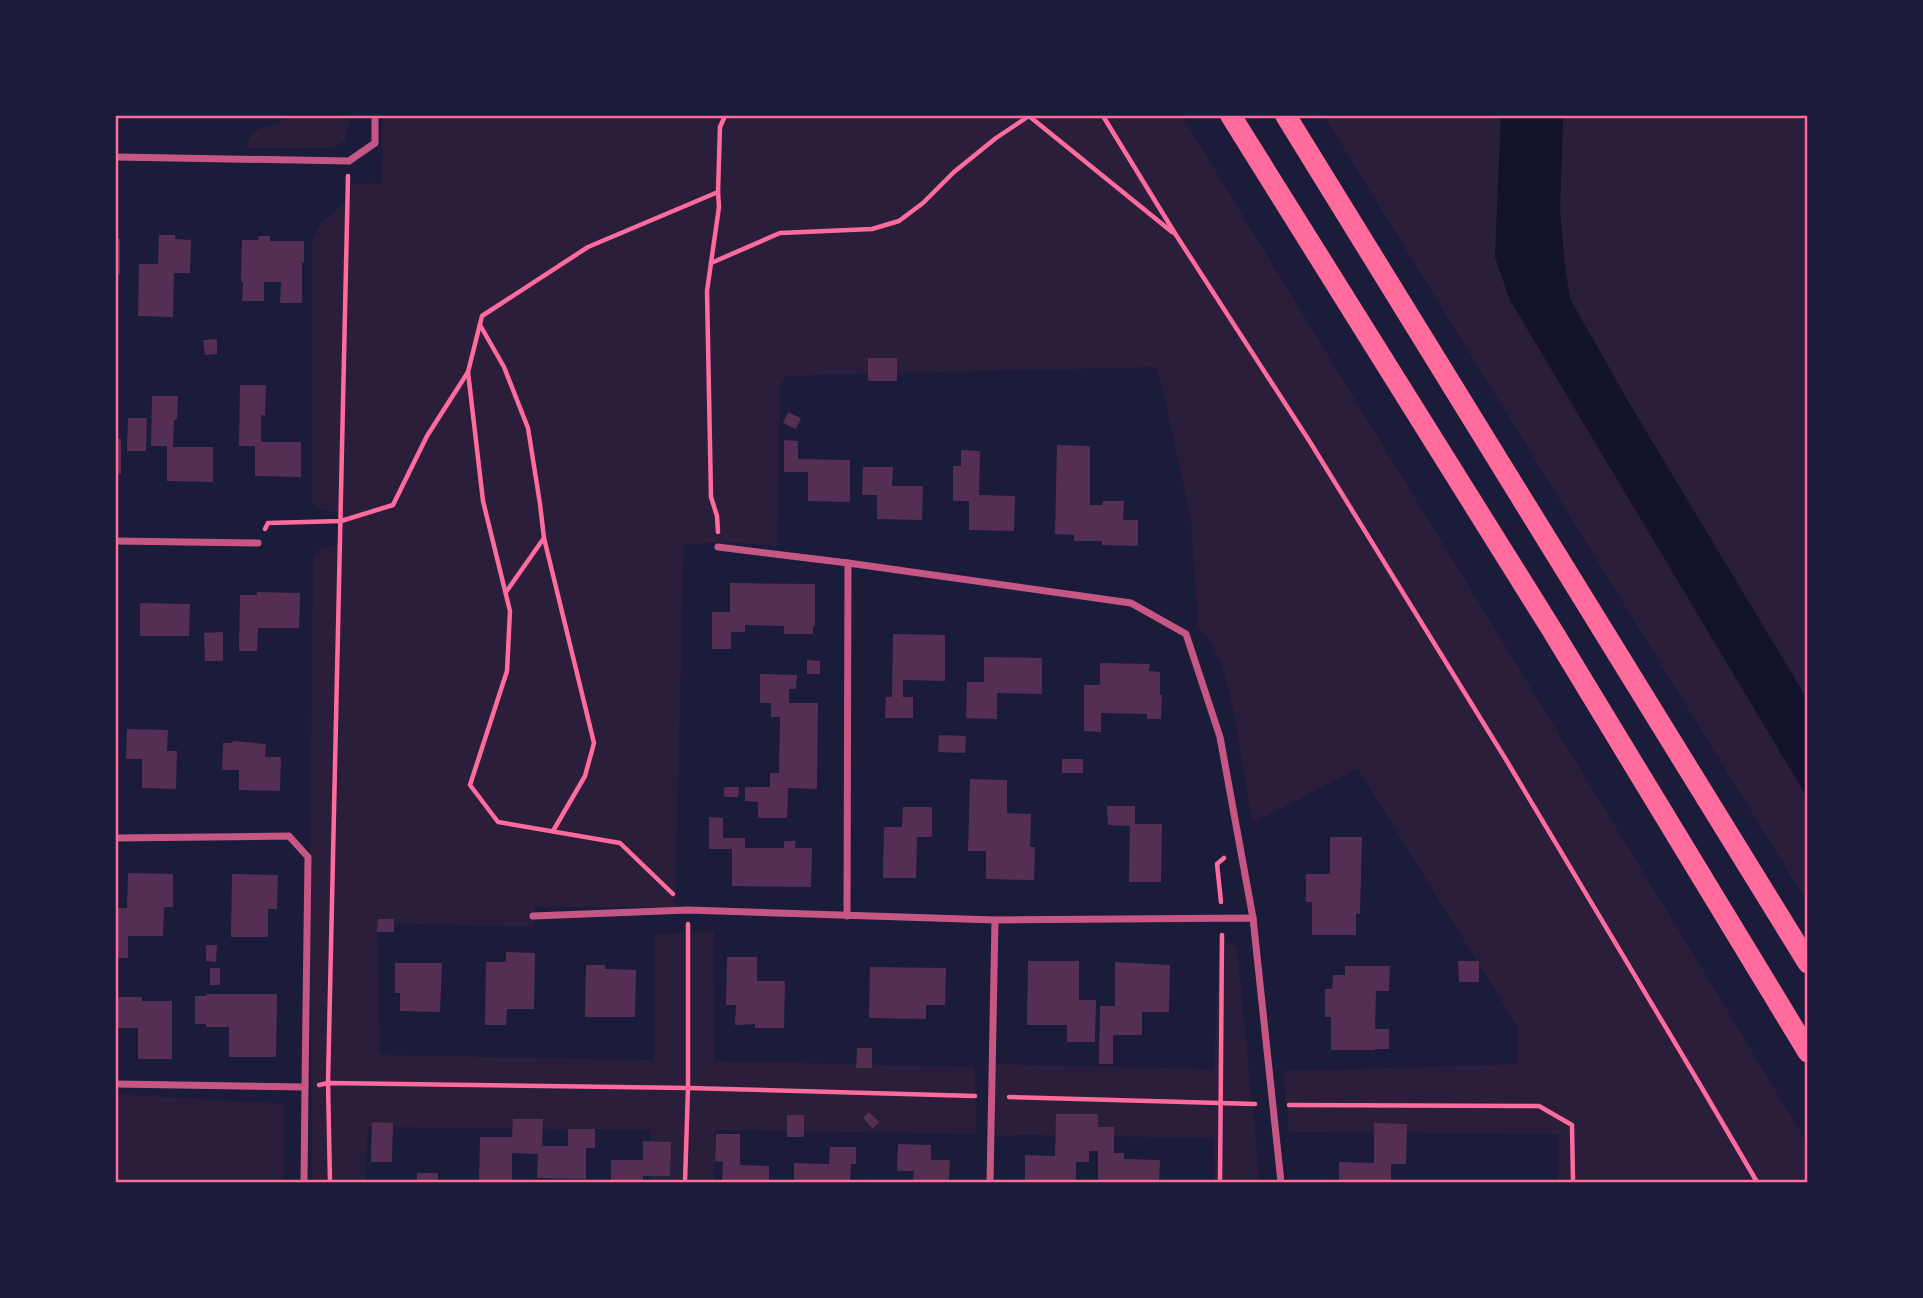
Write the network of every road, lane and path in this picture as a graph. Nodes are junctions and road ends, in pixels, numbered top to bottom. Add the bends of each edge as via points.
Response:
1 (375, 116) edge
2 (725, 116) edge
3 (1029, 116) edge
4 (1102, 116) edge
5 (1230, 116) edge
6 (1286, 116) edge
7 (116, 157) edge
8 (349, 160) junction
9 (718, 192) junction
10 (1175, 235) junction
11 (711, 264) junction
12 (480, 326) junction
13 (468, 372) junction
14 (341, 521) junction
15 (544, 538) junction
16 (116, 541) edge
17 (258, 543) joint
18 (718, 547) joint
19 (848, 563) junction
20 (505, 593) junction
21 (553, 831) junction
22 (116, 838) edge
23 (1239, 842) junction
24 (688, 910) junction
25 (533, 916) dead end
26 (847, 916) junction
27 (1223, 918) junction
28 (1253, 918) junction
29 (995, 920) junction
30 (1808, 963) edge
31 (1808, 1052) edge
32 (328, 1083) junction
33 (116, 1084) edge
34 (305, 1087) junction
35 (688, 1088) junction
36 (992, 1096) junction
37 (1220, 1103) junction
38 (1273, 1105) junction
39 (304, 1182) edge
40 (330, 1182) edge
41 (685, 1182) edge
42 (990, 1182) edge
43 (1220, 1182) edge
44 (1281, 1182) edge
45 (1573, 1182) edge
46 (1757, 1182) edge

1 - 8 street via 375,144
2 - 9 path via 720,127
3 - 10 path
3 - 11 path via 996,138 899,221 872,229 780,233
4 - 10 path
5 - 31 highway via 1552,630
6 - 30 highway
7 - 8 street
8 - 14 path
9 - 11 path
9 - 12 path via 588,247 482,316
10 - 46 path via 1310,442 1508,763
11 - 18 path via 707,291 711,497 718,516
12 - 13 path
12 - 15 path via 504,366 528,428
13 - 14 path via 427,436 393,505
13 - 20 path via 483,501
14 - 17 path via 268,523
14 - 32 path
15 - 20 path
15 - 21 path via 594,743 585,776
16 - 17 street
18 - 19 street
19 - 23 street via 1131,603 1186,634 1220,737
19 - 26 street
20 - 21 path via 510,611 507,671 470,785 498,822
21 - 24 path via 621,843
22 - 34 street via 289,836 308,857
23 - 27 path via 1217,864
23 - 28 street
24 - 25 street
24 - 26 street
24 - 35 path
26 - 29 street
27 - 28 street
27 - 29 street
27 - 37 path
28 - 38 street
29 - 36 street
32 - 34 path
32 - 35 path
32 - 40 path
33 - 34 street
34 - 39 street
35 - 36 path
35 - 41 path
36 - 37 path
36 - 42 street
37 - 38 path
37 - 43 path
38 - 44 street
38 - 45 path via 1539,1106 1572,1125

